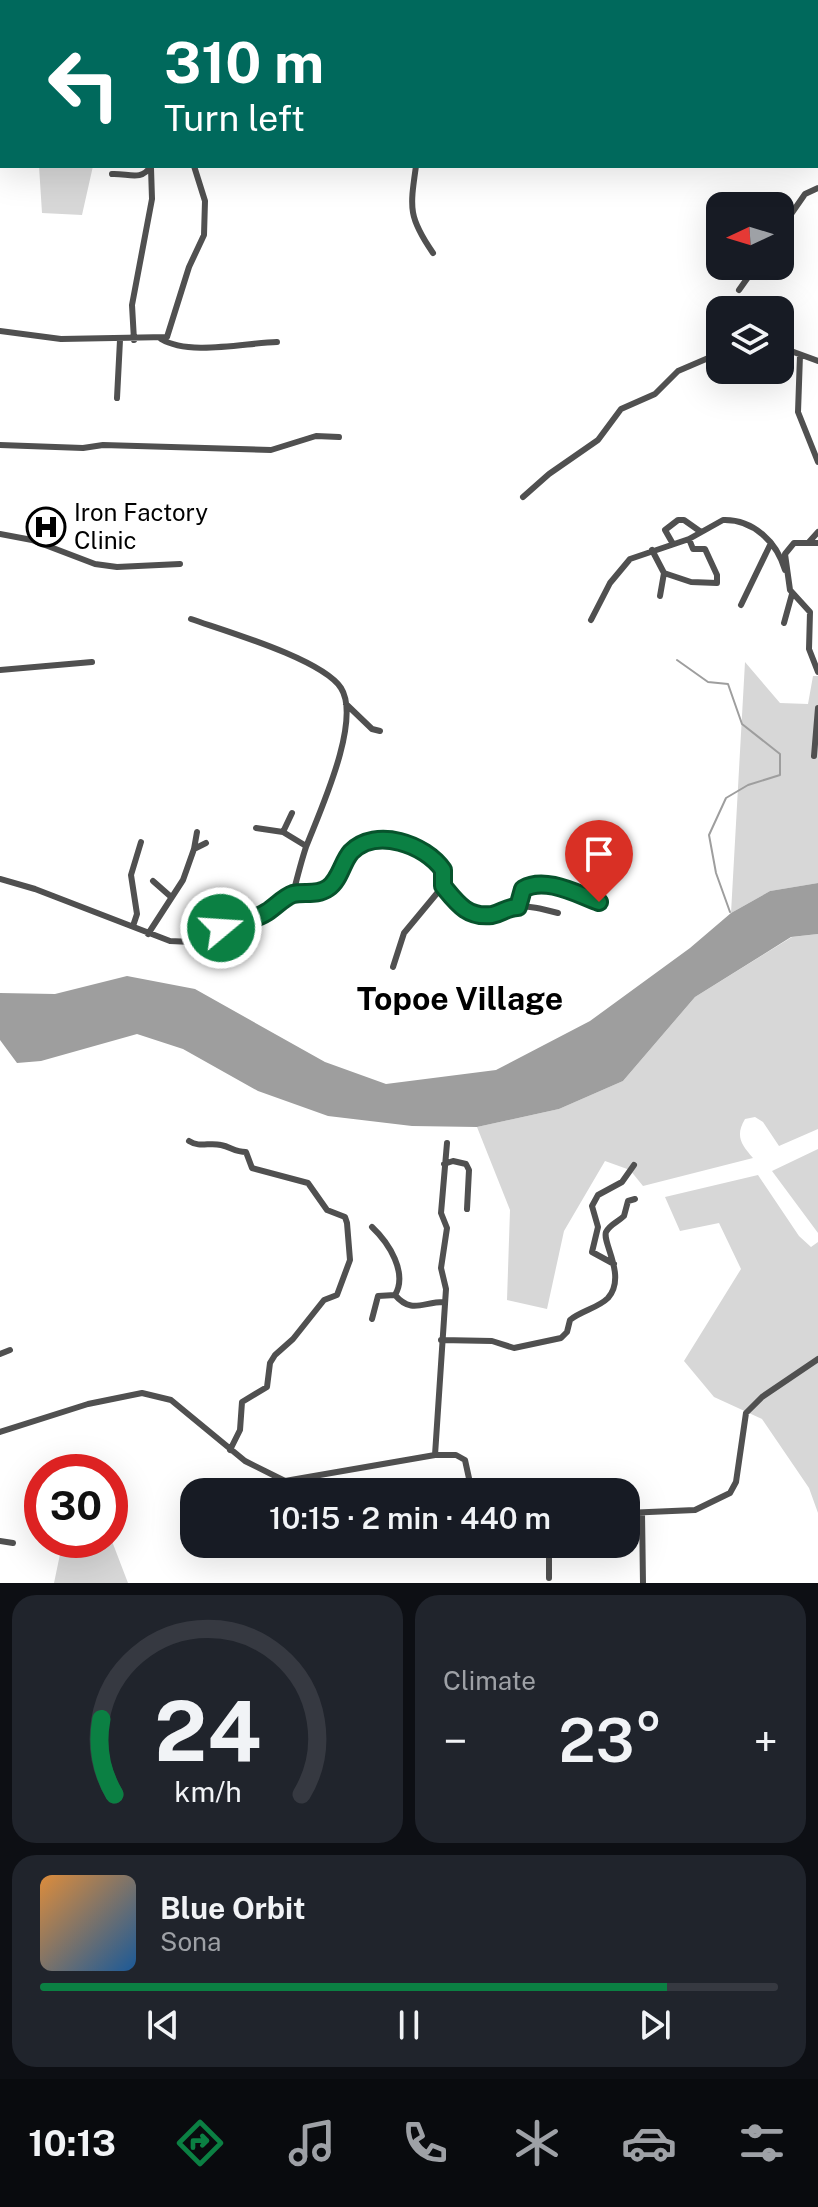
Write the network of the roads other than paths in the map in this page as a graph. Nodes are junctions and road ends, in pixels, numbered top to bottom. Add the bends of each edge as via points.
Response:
1 (149, 168) edge
2 (151, 168) edge
3 (195, 168) edge
4 (416, 168) edge
5 (112, 174) dead end
6 (818, 188) edge
7 (794, 210) edge
8 (433, 253) dead end
9 (746, 280) edge
10 (739, 290) dead end
11 (0, 331) edge
12 (161, 339) junction
13 (120, 340) junction
14 (134, 340) junction
15 (277, 342) dead end
16 (794, 353) edge
17 (800, 355) junction
18 (706, 359) edge
19 (818, 361) edge
20 (117, 398) dead end
21 (339, 437) dead end
22 (0, 445) edge
23 (818, 462) edge
24 (523, 497) dead end
25 (701, 532) junction
26 (818, 532) edge
27 (0, 534) edge
28 (689, 539) junction
29 (809, 542) junction
30 (794, 543) junction
31 (818, 543) edge
32 (673, 544) junction
33 (773, 544) junction
34 (652, 550) junction
35 (180, 564) dead end
36 (785, 570) junction
37 (664, 573) junction
38 (792, 594) junction
39 (660, 596) dead end
40 (741, 605) dead end
41 (191, 619) dead end
42 (591, 620) dead end
43 (815, 621) edge
44 (784, 623) dead end
45 (814, 640) edge
46 (809, 649) junction
47 (803, 659) dead end
48 (92, 662) dead end
49 (0, 670) edge
50 (818, 672) edge
51 (346, 703) junction
52 (818, 710) edge
53 (380, 731) dead end
54 (814, 756) dead end
55 (292, 813) dead end
56 (256, 828) dead end
57 (197, 832) dead end
58 (283, 832) junction
59 (141, 842) dead end
60 (206, 843) dead end
61 (306, 846) junction
62 (194, 849) junction
63 (0, 879) edge
64 (153, 881) dead end
65 (443, 886) junction
66 (293, 894) junction
67 (170, 896) junction
68 (599, 902) dead end
69 (518, 907) junction
70 (558, 913) dead end
71 (133, 926) junction
72 (148, 934) junction
73 (393, 967) dead end
74 (189, 1141) dead end
75 (447, 1143) dead end
76 (444, 1164) junction
77 (634, 1165) dead end
78 (635, 1199) dead end
79 (467, 1209) dead end
80 (372, 1227) dead end
81 (614, 1264) junction
82 (395, 1295) junction
83 (445, 1302) junction
84 (372, 1319) dead end
85 (441, 1340) junction
86 (10, 1350) dead end
87 (0, 1354) edge
88 (818, 1359) edge
89 (0, 1432) edge
90 (230, 1450) junction
91 (435, 1455) junction
92 (468, 1478) edge
93 (642, 1513) joint
94 (0, 1541) edge
95 (13, 1543) dead end
96 (549, 1558) edge
97 (549, 1578) dead end
98 (643, 1583) edge

1 - 5 street via 135,177
2 - 14 street via 152,199 132,305
3 - 12 street via 205,201 204,235 170,332
4 - 8 street via 412,219
6 - 7 street via 805,194
9 - 10 street
11 - 13 street via 32,338
12 - 14 street
12 - 15 street via 176,347
13 - 14 street
13 - 20 street
16 - 17 street
17 - 19 street
17 - 23 street via 797,404
18 - 24 street via 678,371 655,394 621,409 598,440
21 - 22 street via 316,436 271,450
25 - 28 street
25 - 32 street via 678,520 665,530
25 - 33 street via 716,522 733,520 752,526
26 - 29 street
27 - 35 street via 95,564
28 - 32 street
28 - 37 street via 693,549 705,549 717,583
29 - 30 street
29 - 31 street
30 - 33 street
30 - 36 street via 786,550
32 - 34 street
33 - 36 street
33 - 40 street
34 - 37 street
34 - 42 street via 623,565
36 - 38 street
37 - 39 street
38 - 43 street
38 - 44 street
41 - 51 street via 322,671 341,688
43 - 45 street
45 - 46 street
46 - 47 street
46 - 50 street
48 - 49 street
51 - 53 street
51 - 61 street via 342,749 320,820
52 - 54 street
55 - 58 street
56 - 58 street
57 - 62 street
58 - 61 street
59 - 71 street via 131,875 137,914
60 - 62 street
61 - 66 street
62 - 67 street via 183,880
63 - 71 street
64 - 67 street
65 - 66 street via 443,870 428,854 385,841 353,850 326,890
65 - 69 street via 463,910 475,914
65 - 73 street via 404,933
66 - 72 street via 267,913 192,942
67 - 72 street
68 - 69 street via 531,884 523,889
69 - 70 street
71 - 72 street
74 - 90 street via 246,1152 252,1168 308,1183 327,1210 347,1223 350,1260 337,1295 324,1300 275,1355 267,1387 242,1402 240,1430
75 - 76 street
76 - 79 street via 462,1162 469,1170
76 - 83 street
77 - 81 street via 592,1206 598,1227 592,1252
78 - 81 street via 628,1201 624,1216 605,1234
80 - 82 street via 399,1269
81 - 85 street via 608,1297 570,1320 561,1338 514,1348 498,1342
82 - 83 street via 414,1307
82 - 84 street via 378,1296
83 - 85 street
85 - 91 street
86 - 87 street
88 - 93 street via 746,1413 730,1493 695,1510
89 - 90 street via 142,1393 171,1400
90 - 91 street via 285,1481
91 - 92 street via 462,1456
93 - 98 street
94 - 95 street
96 - 97 street

